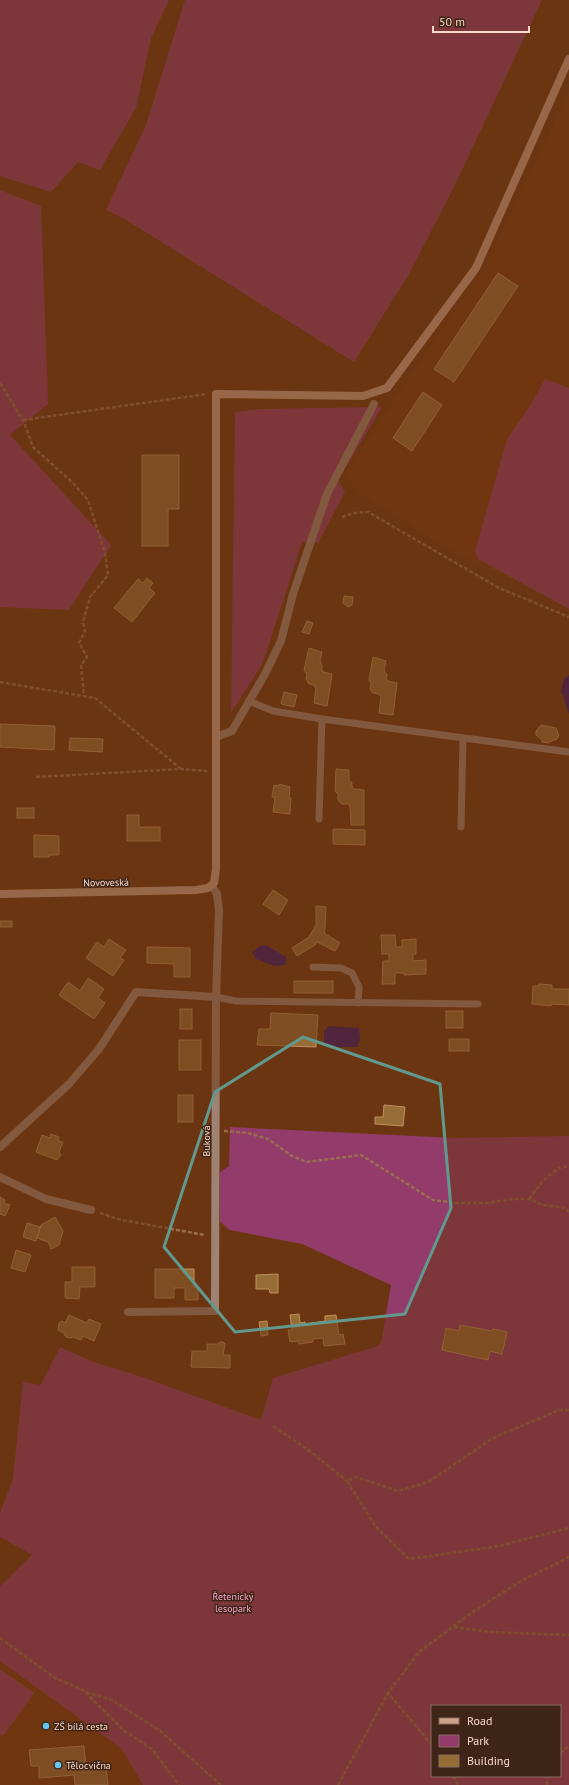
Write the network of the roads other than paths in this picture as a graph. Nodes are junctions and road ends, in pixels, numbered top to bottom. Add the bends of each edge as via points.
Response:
1 (569, 59) edge
2 (374, 404) dead end
3 (249, 702) junction
4 (322, 719) junction
5 (216, 737) junction
6 (463, 738) junction
7 (569, 752) edge
8 (318, 819) dead end
9 (461, 827) dead end
10 (212, 886) junction
11 (0, 894) edge
12 (313, 966) dead end
13 (216, 997) junction
14 (358, 1003) junction
15 (478, 1004) dead end
16 (0, 1147) edge
17 (0, 1177) edge
18 (91, 1210) road end
19 (128, 1312) dead end

1 - 5 street via 476,268 387,388 363,396 216,394
2 - 3 street via 327,494 293,594 281,640
3 - 4 lane via 273,711
3 - 5 street via 232,730
4 - 6 lane
4 - 8 lane
5 - 10 street via 216,874
6 - 7 lane
6 - 9 lane
10 - 11 street, Novoveská via 196,890
10 - 13 street, Buková via 217,894 218,905
12 - 14 lane via 342,968 352,973 359,987
13 - 14 lane via 236,1000
13 - 16 street via 136,992 99,1049 69,1084
13 - 19 street, Buková via 215,1311
14 - 15 lane
17 - 18 street via 46,1199

